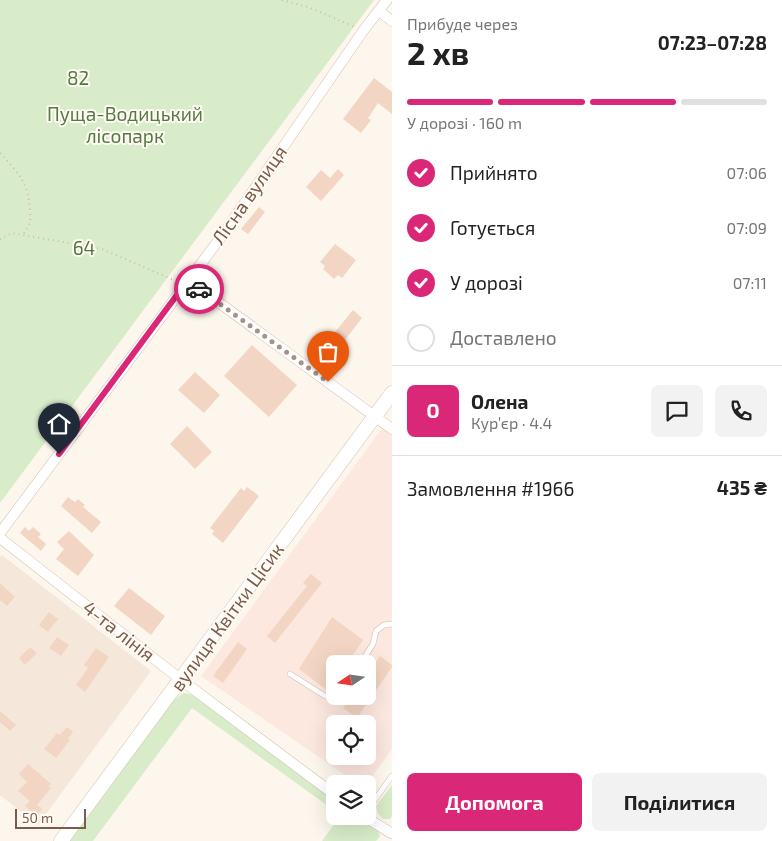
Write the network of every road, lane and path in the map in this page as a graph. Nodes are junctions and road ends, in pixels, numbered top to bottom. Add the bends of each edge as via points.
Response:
1 (282, 0) edge
2 (387, 0) edge
3 (379, 11) junction
4 (392, 21) edge
5 (363, 31) junction
6 (0, 153) edge
7 (22, 235) junction
8 (0, 239) edge
9 (188, 280) junction
10 (392, 393) edge
11 (375, 416) junction
12 (392, 429) edge
13 (0, 533) edge
14 (0, 538) edge
15 (392, 624) edge
16 (366, 655) edge
17 (290, 674) dead end
18 (181, 679) junction
19 (326, 696) edge
20 (392, 776) edge
21 (326, 788) edge
22 (376, 799) edge
23 (376, 823) edge
24 (392, 833) edge
25 (61, 841) edge
26 (385, 841) edge

1 - 5 path via 308,6
2 - 3 street, Лісна вулиця
3 - 4 street
3 - 5 street, Лісна вулиця
5 - 9 street, Лісна вулиця
6 - 7 path via 26,186 31,215 29,227
7 - 8 path via 12,233
7 - 9 path via 102,249 171,279
9 - 11 street
9 - 13 street, Лісна вулиця
10 - 11 street, вулиця Квітки Цісик
11 - 12 street
11 - 18 street, вулиця Квітки Цісик
14 - 18 street, 4-та лінія
15 - 16 lane via 376,631
17 - 19 lane
18 - 21 street, 4-та лінія
18 - 25 street, вулиця Квітки Цісик
20 - 22 lane
23 - 24 street
24 - 26 street

